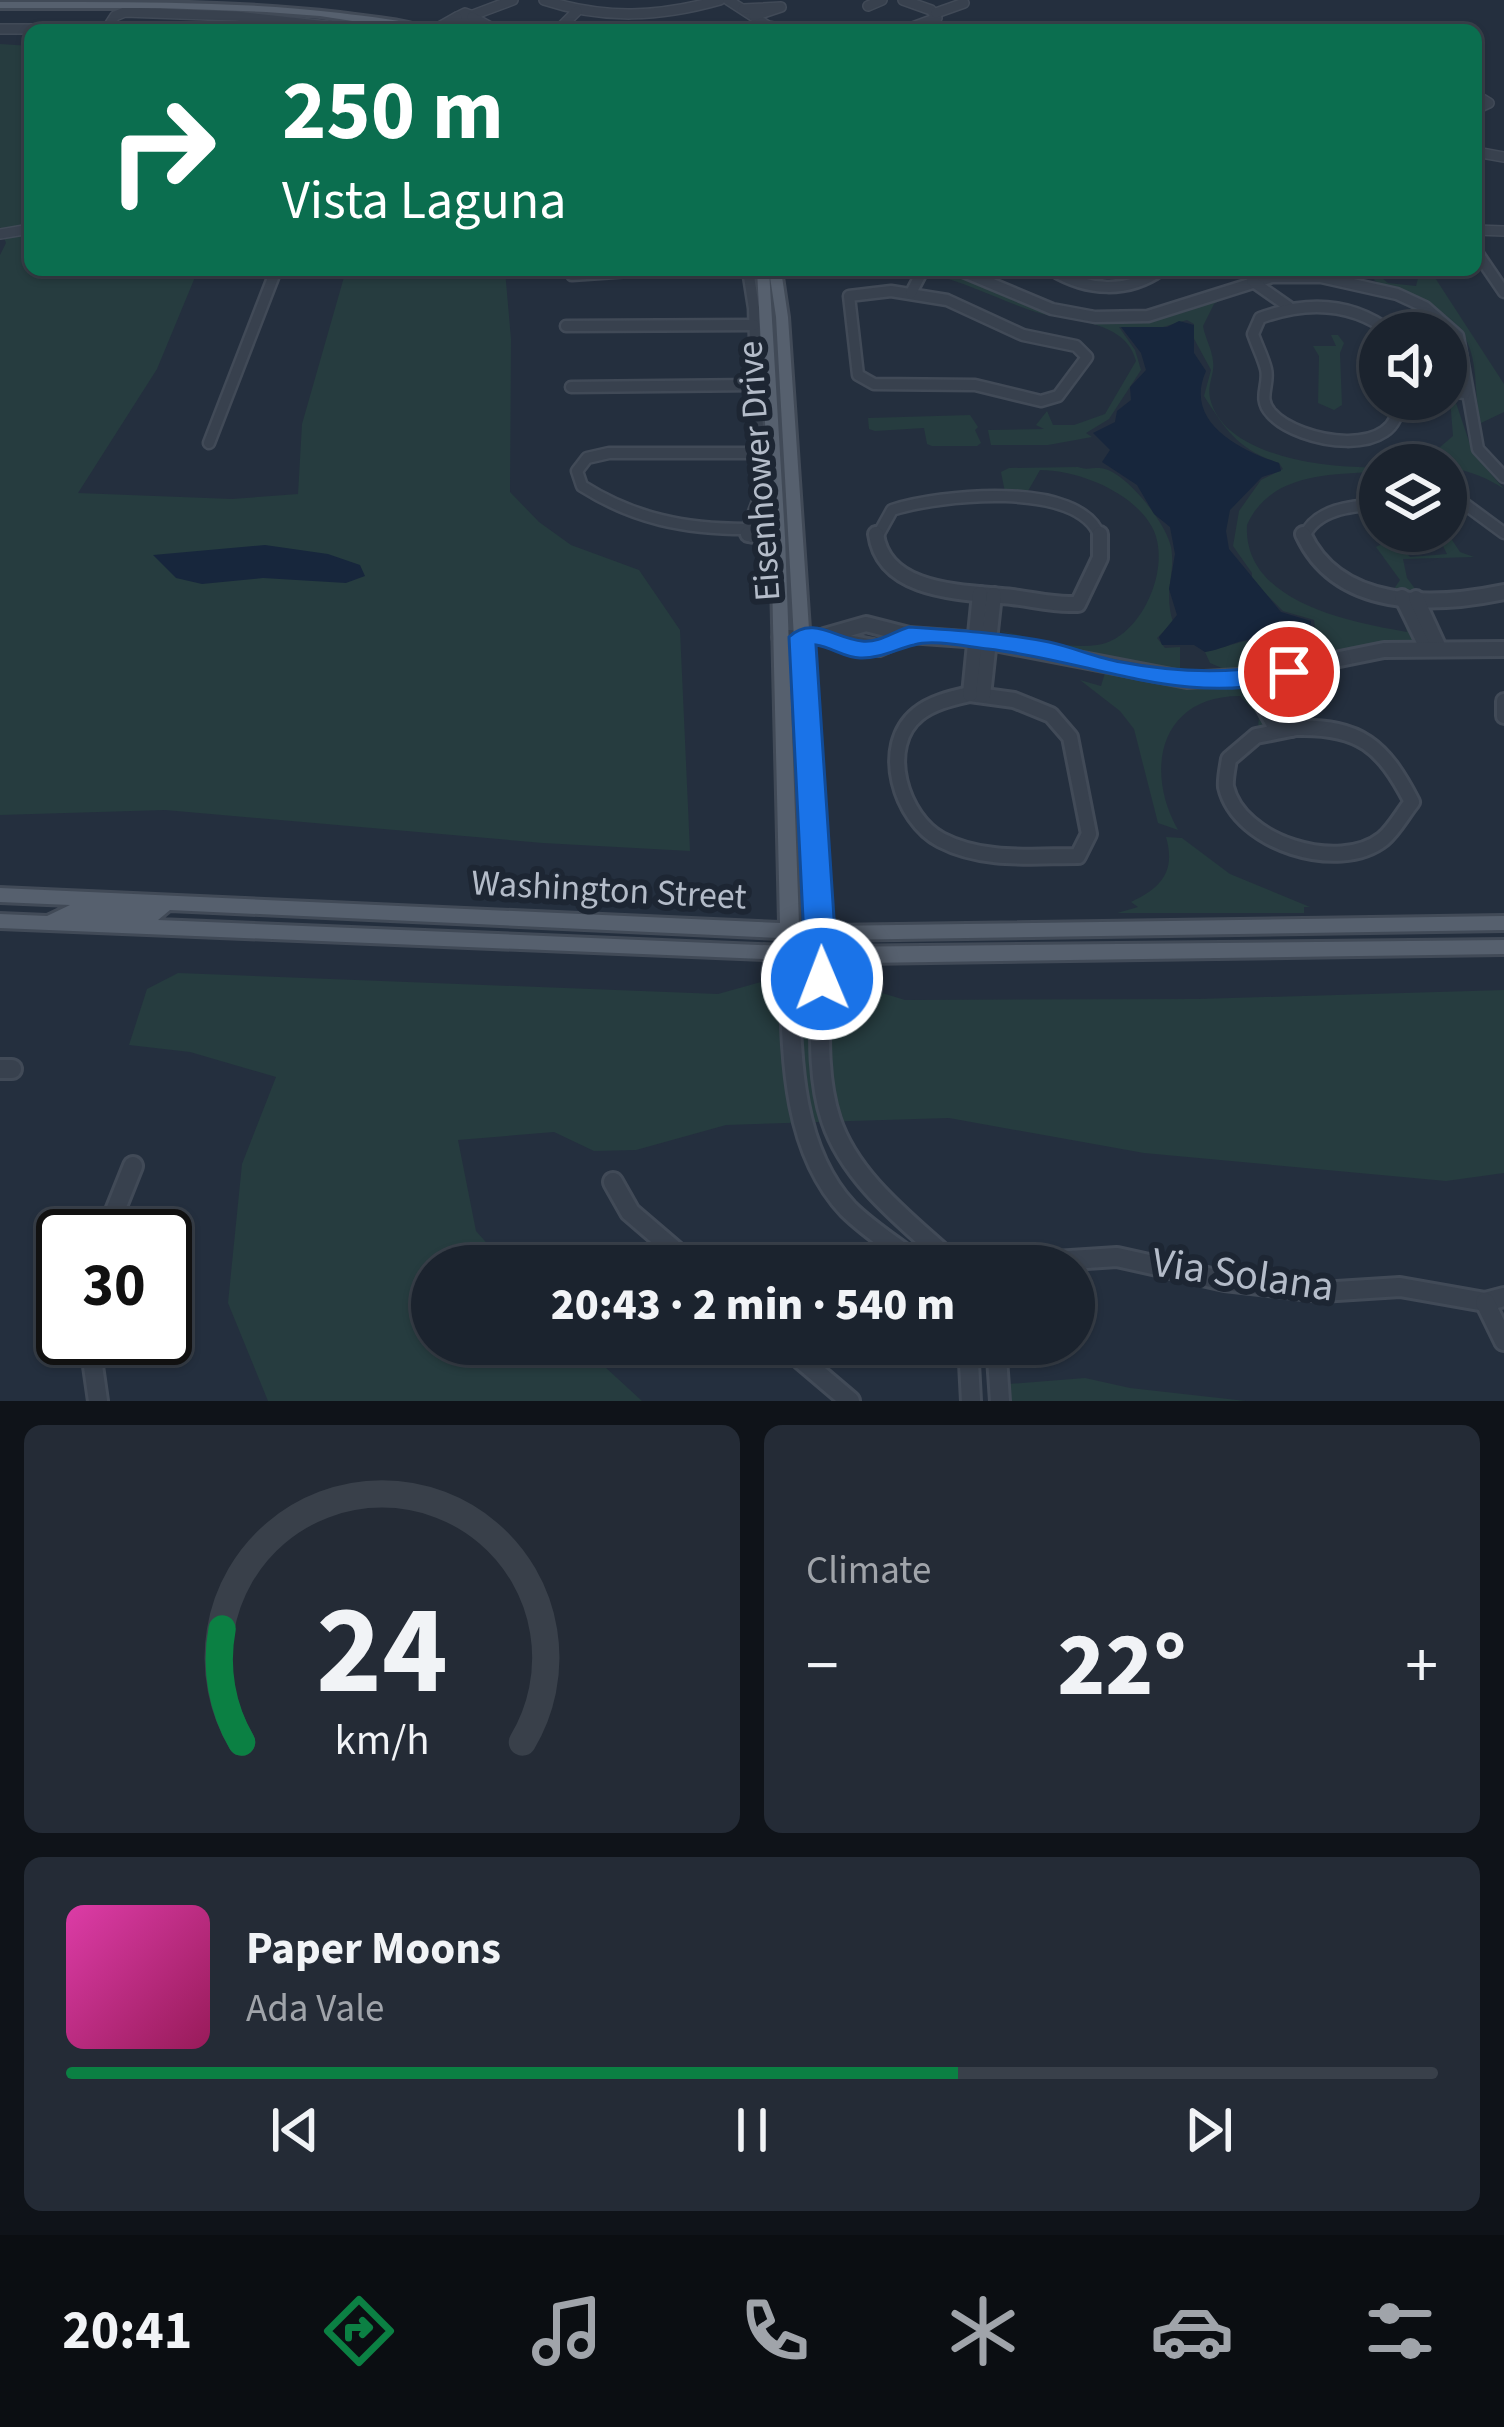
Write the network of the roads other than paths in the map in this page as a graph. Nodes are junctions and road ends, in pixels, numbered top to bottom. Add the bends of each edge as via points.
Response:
1 (496, 0) edge
2 (513, 0) edge
3 (544, 0) edge
4 (676, 0) edge
5 (724, 0) edge
6 (882, 0) edge
7 (903, 0) edge
8 (964, 3) dead end
9 (661, 6) edge
10 (868, 6) dead end
11 (119, 7) edge
12 (0, 8) edge
13 (743, 8) junction
14 (577, 11) junction
15 (937, 15) junction
16 (466, 16) junction
17 (754, 16) junction
18 (309, 24) edge
19 (351, 24) edge
20 (390, 24) edge
21 (448, 24) edge
22 (455, 24) edge
23 (483, 24) edge
24 (564, 24) edge
25 (772, 24) edge
26 (918, 24) edge
27 (1482, 260) edge
28 (274, 276) edge
29 (749, 276) edge
30 (763, 276) edge
31 (775, 276) edge
32 (911, 276) edge
33 (918, 276) edge
34 (973, 276) edge
35 (1063, 276) edge
36 (1154, 276) edge
37 (1366, 276) edge
38 (1248, 282) junction
39 (1361, 283) junction
40 (1116, 286) junction
41 (906, 292) junction
42 (1504, 292) edge
43 (1285, 308) junction
44 (1431, 312) edge
45 (1359, 313) edge
46 (1128, 317) junction
47 (754, 325) junction
48 (566, 326) dead end
49 (755, 386) junction
50 (571, 387) dead end
51 (1467, 398) edge
52 (1394, 420) edge
53 (209, 443) dead end
54 (759, 453) junction
55 (1504, 478) edge
56 (1359, 505) edge
57 (1467, 506) edge
58 (746, 529) junction
59 (1504, 533) edge
60 (778, 537) junction
61 (1504, 592) edge
62 (987, 594) junction
63 (1409, 597) junction
64 (877, 626) junction
65 (912, 636) junction
66 (780, 637) junction
67 (802, 637) junction
68 (824, 637) junction
69 (981, 640) junction
70 (879, 645) junction
71 (1433, 648) junction
72 (1504, 649) edge
73 (1255, 679) junction
74 (976, 695) junction
75 (1504, 701) edge
76 (1504, 716) edge
77 (1284, 729) junction
78 (6, 898) edge
79 (167, 902) junction
80 (0, 921) edge
81 (50, 921) junction
82 (1504, 923) edge
83 (790, 932) junction
84 (821, 933) junction
85 (1504, 946) edge
86 (789, 955) junction
87 (821, 955) junction
88 (133, 1166) dead end
89 (613, 1182) dead end
90 (116, 1209) edge
91 (669, 1245) edge
92 (894, 1245) edge
93 (934, 1245) edge
94 (1095, 1258) edge
95 (1494, 1300) edge
96 (1504, 1341) edge
97 (93, 1365) edge
98 (808, 1365) edge
99 (970, 1365) edge
100 (997, 1365) edge
101 (98, 1401) edge
102 (850, 1401) edge
103 (971, 1401) edge
104 (1000, 1401) edge

1 - 16 street
2 - 16 street
3 - 14 street
4 - 9 street
5 - 9 street
5 - 13 street
6 - 10 street
7 - 15 street
8 - 15 street
9 - 14 street via 628,16
11 - 12 main road
11 - 18 street
11 - 19 main road
11 - 20 main road via 308,10
13 - 17 street
13 - 17 street via 781,8
14 - 24 street
15 - 26 street
16 - 21 street
16 - 22 street
16 - 23 street
17 - 25 street
27 - 42 street
28 - 53 street
29 - 47 street, Eisenhower Drive
30 - 60 main road, Eisenhower Drive
31 - 67 main road, Eisenhower Drive
32 - 41 street
33 - 41 street
34 - 46 street via 1052,309
35 - 40 street
36 - 40 street
37 - 39 street
38 - 39 street
38 - 43 street
38 - 46 street
39 - 44 street
40 - 46 street
41 - 41 street via 849,296 858,375 874,384 944,381 1042,401 1058,396 1087,357 1076,346
43 - 45 street
43 - 52 street via 1260,318 1253,334 1268,376 1261,404 1273,418 1309,434 1356,440 1386,432
47 - 48 street
47 - 49 street, Eisenhower Drive
49 - 50 street
49 - 54 street, Eisenhower Drive
51 - 55 street via 1478,449
54 - 58 street, Eisenhower Drive via 760,496
54 - 58 street via 609,453 587,458 578,471 582,486 642,519
56 - 63 street via 1315,518 1303,534 1308,554 1329,577
57 - 59 street
58 - 60 street, Eisenhower Drive via 754,538
60 - 66 main road, Eisenhower Drive
61 - 63 street via 1474,600
62 - 62 street via 1078,604 1102,555 1102,536 1074,511 1037,498 931,497 881,520 874,542 896,572
62 - 69 street
63 - 71 street
64 - 65 street
64 - 68 street via 851,623
64 - 70 street
65 - 69 street
65 - 70 street
66 - 67 street
66 - 83 main road, Eisenhower Drive
67 - 68 street
67 - 84 main road, Eisenhower Drive
68 - 70 street via 853,650
69 - 73 street via 1186,680
69 - 74 street
71 - 72 street
71 - 73 street via 1370,652
73 - 77 street
74 - 74 street via 914,716 898,744 904,800 922,828 955,847 1078,856 1089,834 1070,737 1051,716
75 - 76 street
77 - 77 street via 1253,737 1224,771 1241,818 1278,844 1328,856 1371,850 1399,829 1412,802 1362,735
78 - 79 main road, Washington Street
79 - 81 main road via 153,914 76,910
79 - 83 main road, Washington Street
80 - 81 main road, Washington Street
81 - 86 main road, Washington Street
82 - 84 main road, Washington Street
83 - 84 main road, Washington Street
83 - 86 main road, Eisenhower Drive
84 - 87 main road, Eisenhower Drive
85 - 87 main road, Washington Street
86 - 87 main road, Washington Street
86 - 92 street via 796,1094 809,1152 844,1206
87 - 93 street via 826,1097 836,1133 882,1196
88 - 90 street
89 - 91 street via 630,1211
94 - 95 street, Via Solana via 1322,1292 1400,1287
95 - 96 street
97 - 101 street
98 - 102 street
99 - 103 street
100 - 104 street

